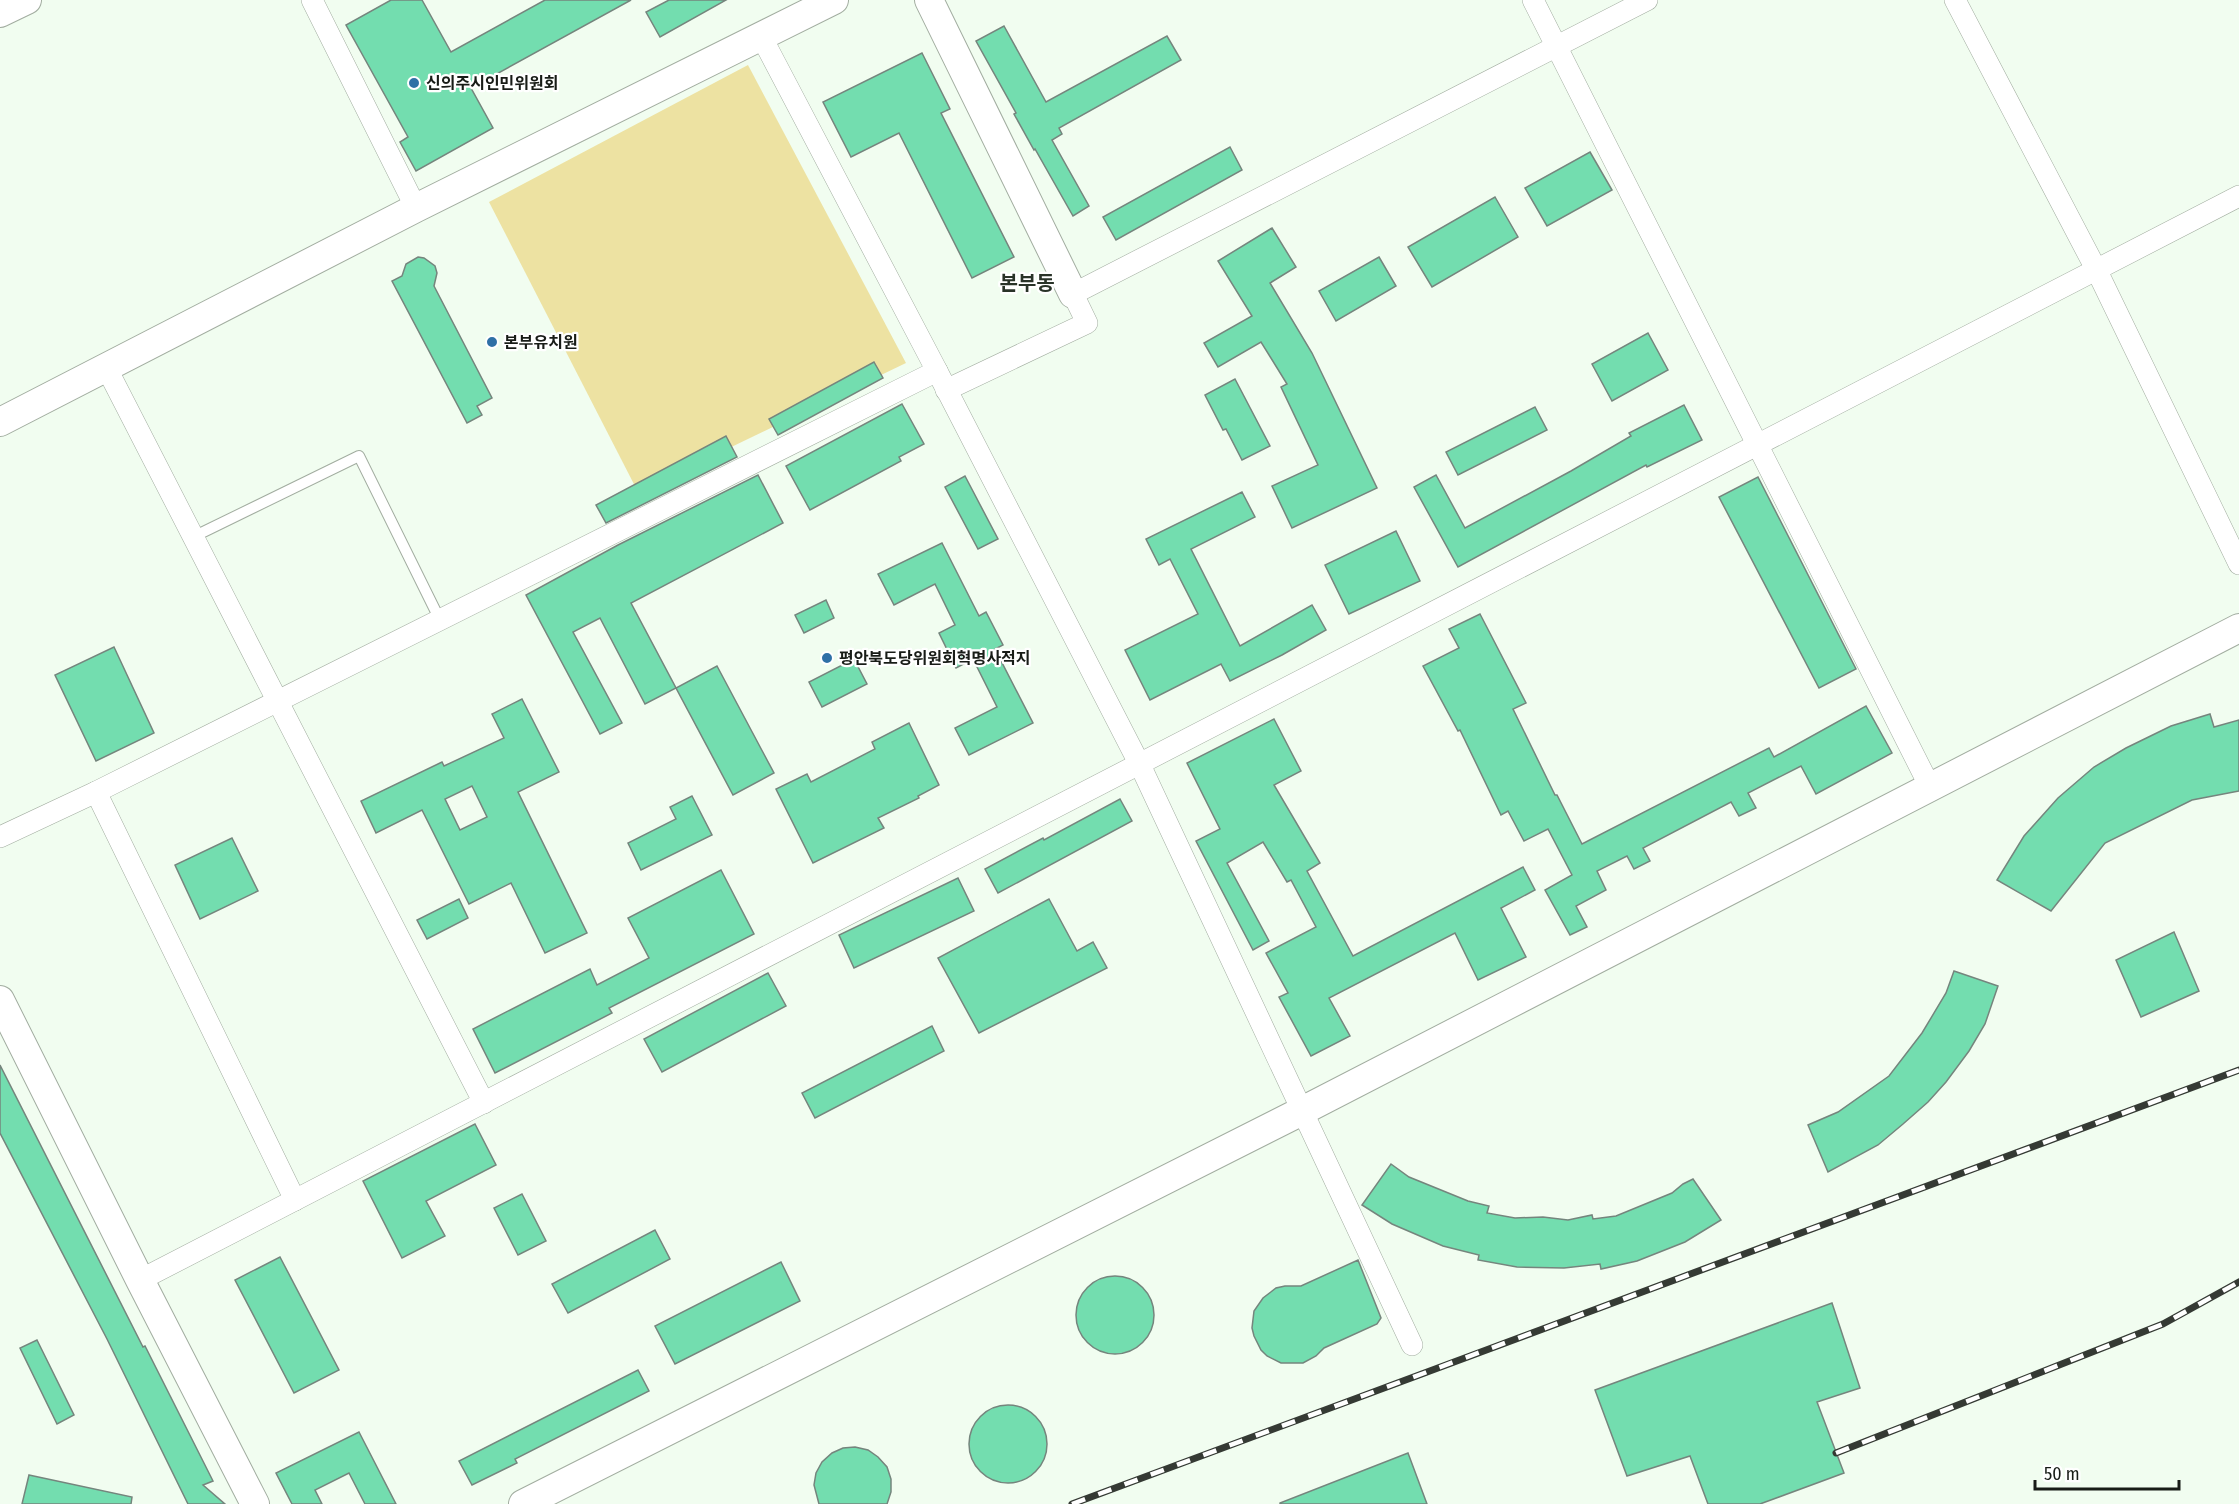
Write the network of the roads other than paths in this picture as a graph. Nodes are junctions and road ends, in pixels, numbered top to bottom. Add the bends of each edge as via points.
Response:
1 (27, 0) edge
2 (312, 0) edge
3 (834, 0) edge
4 (929, 0) edge
5 (1533, 0) edge
6 (1647, 0) edge
7 (1954, 0) edge
8 (0, 14) edge
9 (761, 36) junction
10 (1555, 47) junction
11 (2239, 196) edge
12 (416, 208) junction
13 (2097, 271) junction
14 (1073, 294) junction
15 (106, 367) junction
16 (942, 381) junction
17 (0, 422) edge
18 (1758, 446) junction
19 (193, 537) junction
20 (2239, 564) edge
21 (440, 620) junction
22 (2239, 628) edge
23 (277, 701) junction
24 (1142, 767) junction
25 (1930, 787) junction
26 (96, 792) junction
27 (0, 837) edge
28 (0, 1000) edge
29 (484, 1103) junction
30 (1302, 1111) junction
31 (295, 1200) junction
32 (140, 1280) junction
33 (1412, 1345) dead end
34 (255, 1504) edge
35 (524, 1504) edge

1 - 8 street
2 - 12 street
3 - 9 street
4 - 14 street
5 - 10 street
6 - 10 street
7 - 13 street
9 - 12 street
9 - 16 street
10 - 14 street
10 - 18 street
11 - 13 street
12 - 15 street
13 - 18 street
13 - 20 street
14 - 16 street via 1087,323
15 - 17 street
15 - 19 street
16 - 21 street
16 - 24 street
18 - 24 street
18 - 25 street
19 - 21 lane via 359,456
19 - 23 street
21 - 23 street
22 - 25 street
23 - 26 street
23 - 29 street
24 - 29 street
24 - 30 street
25 - 30 street
26 - 27 street
26 - 31 street
28 - 32 street
29 - 31 street
30 - 33 street
30 - 35 street
31 - 32 street
32 - 34 street

